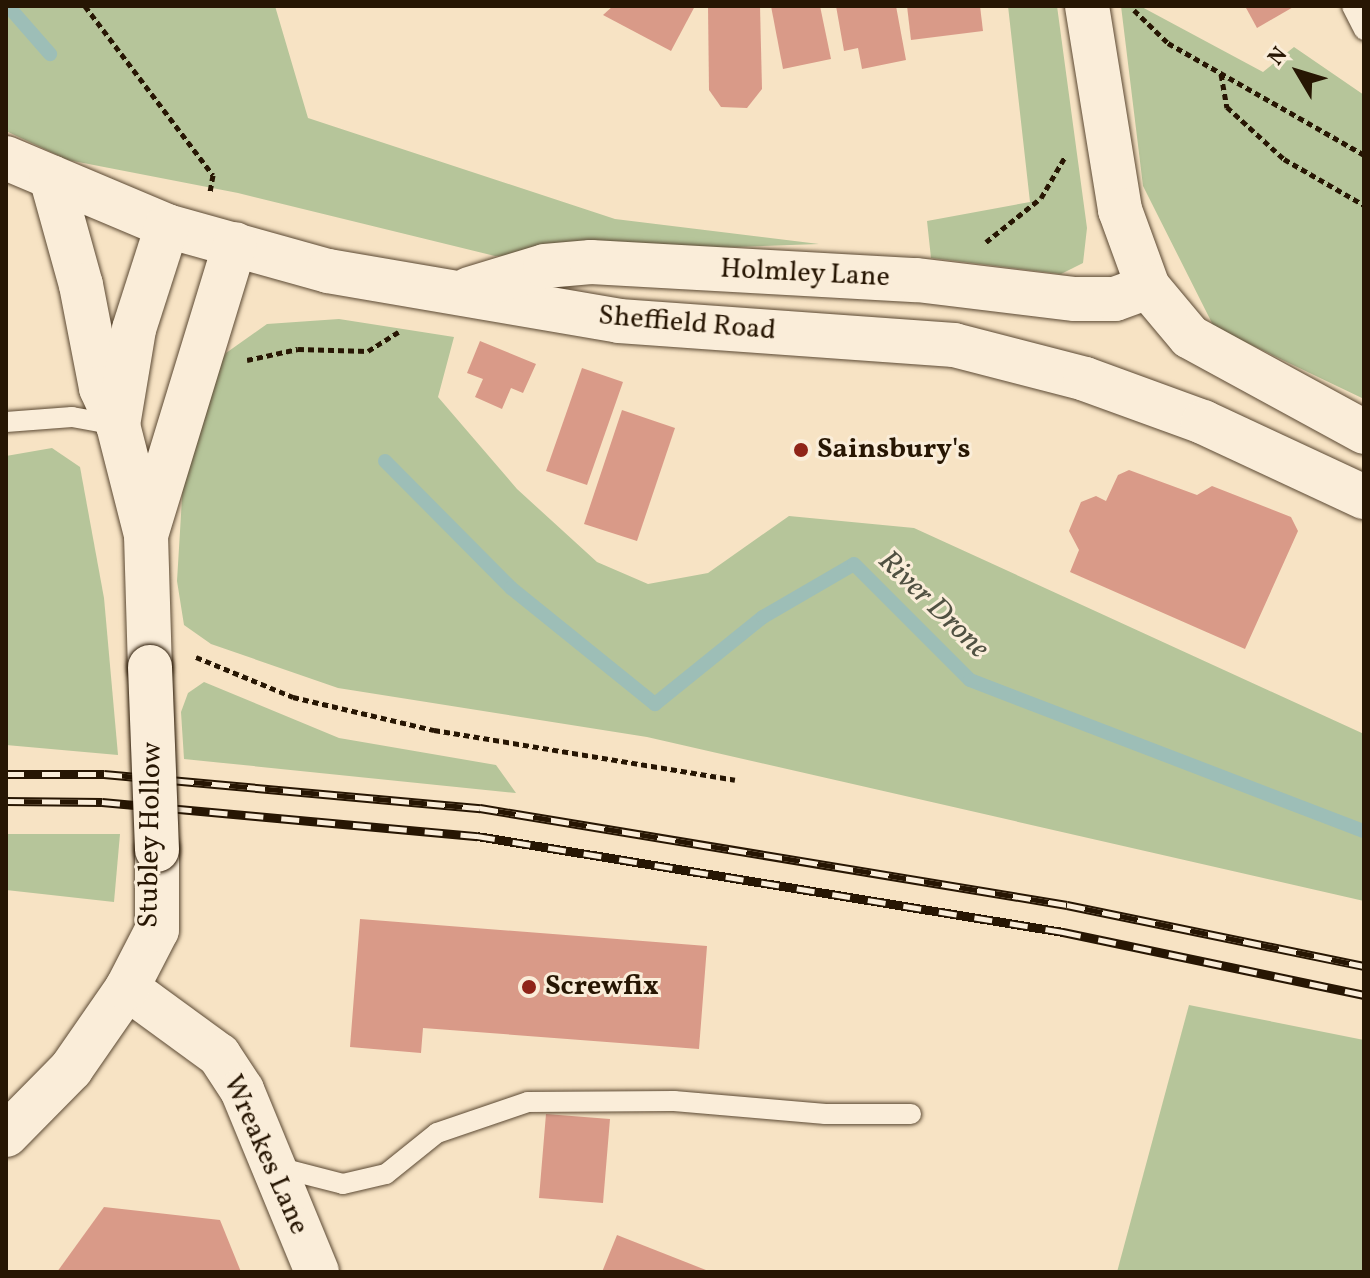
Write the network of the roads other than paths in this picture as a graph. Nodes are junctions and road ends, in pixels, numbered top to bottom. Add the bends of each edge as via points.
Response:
1 (1087, 6) edge
2 (1352, 6) edge
3 (1364, 30) edge
4 (6, 158) edge
5 (51, 177) junction
6 (202, 236) junction
7 (1148, 287) junction
8 (464, 291) junction
9 (6, 422) edge
10 (118, 425) junction
11 (1364, 432) edge
12 (1364, 497) edge
13 (146, 535) junction
14 (127, 988) junction
15 (911, 1114) dead end
16 (6, 1135) edge
17 (273, 1166) junction
18 (317, 1272) edge

1 - 7 main road via 1120,210
2 - 3 lane
4 - 5 main road, Sheffield Road
5 - 6 main road, Sheffield Road
5 - 10 main road, Stubley Hollow via 81,285 101,388
6 - 8 main road, Sheffield Road via 328,271
6 - 10 main road, Stubley Hollow via 134,329
6 - 13 main road, Stubley Hollow
7 - 8 main road, Holmley Lane via 1115,299 1075,299 934,282 591,262 545,266
7 - 11 main road via 1190,337
8 - 12 main road, Sheffield Road via 619,321 954,345 1085,379 1203,422
9 - 10 lane via 72,417
10 - 13 main road, Stubley Hollow
13 - 14 main road, Stubley Hollow, bridge via 157,930
14 - 16 main road, Stubley Hollow via 71,1069
14 - 17 main road, Wreakes Lane via 219,1055 242,1090
15 - 17 lane via 825,1114 674,1101 528,1102 437,1133 386,1174 343,1184
17 - 18 main road, Wreakes Lane

